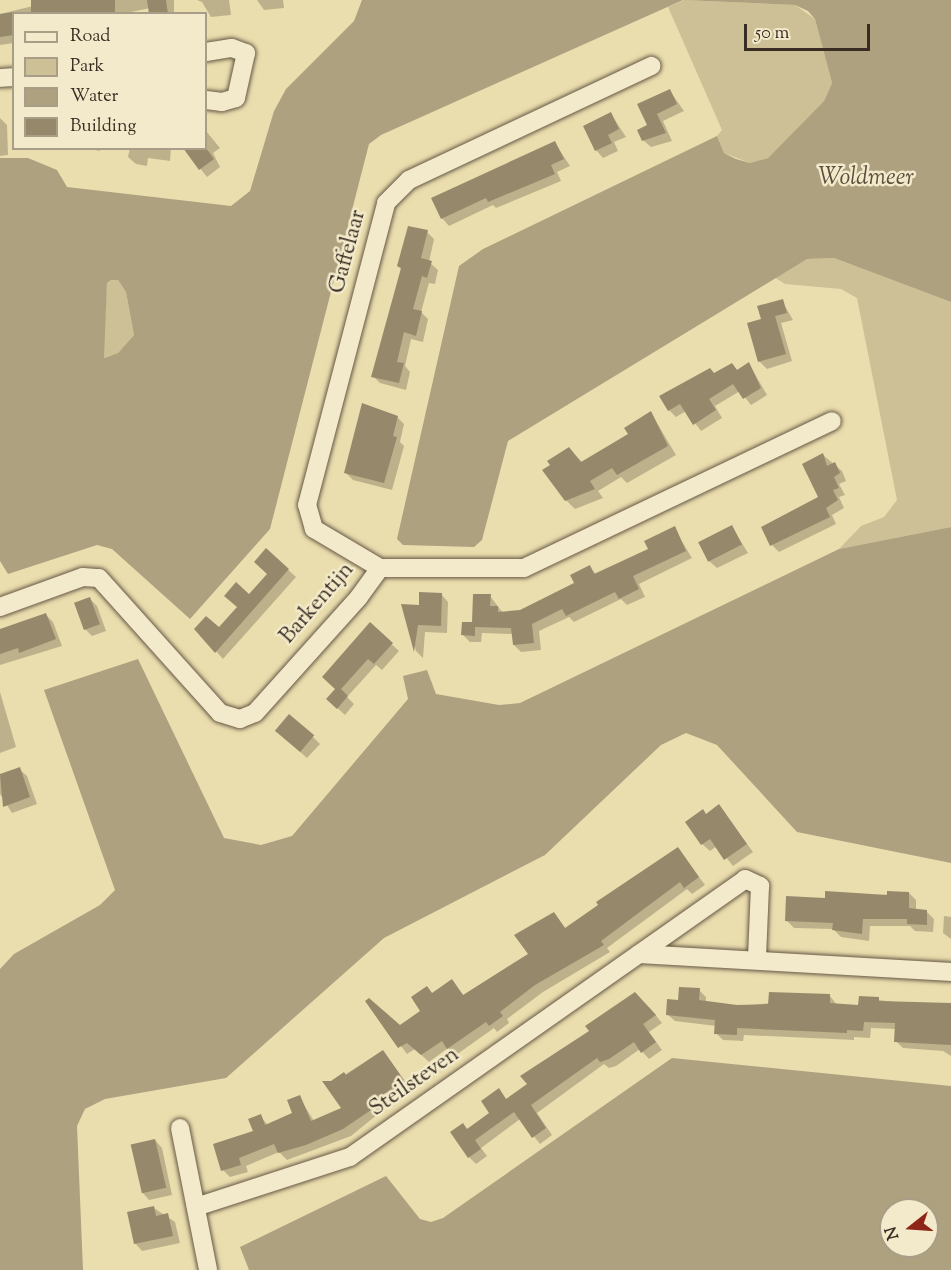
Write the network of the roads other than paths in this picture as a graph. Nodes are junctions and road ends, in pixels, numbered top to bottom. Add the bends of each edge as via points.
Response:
1 (207, 52) edge
2 (651, 66) dead end
3 (207, 100) edge
4 (832, 421) dead end
5 (380, 568) junction
6 (0, 607) edge
7 (639, 954) junction
8 (757, 959) junction
9 (951, 972) edge
10 (180, 1128) dead end
11 (196, 1207) junction
12 (208, 1270) edge

1 - 3 street via 232,48 246,53 236,98
2 - 5 street, Gaffelaar via 409,180 386,203 307,505 314,529
4 - 5 street, Barkentijn via 524,568
5 - 6 street, Barkentijn via 359,597 255,712 240,718 220,712 99,578 84,577
7 - 8 street
7 - 8 street, Steilsteven via 745,879 760,886
7 - 11 street, Steilsteven via 350,1158
8 - 9 street
10 - 11 street
11 - 12 street

